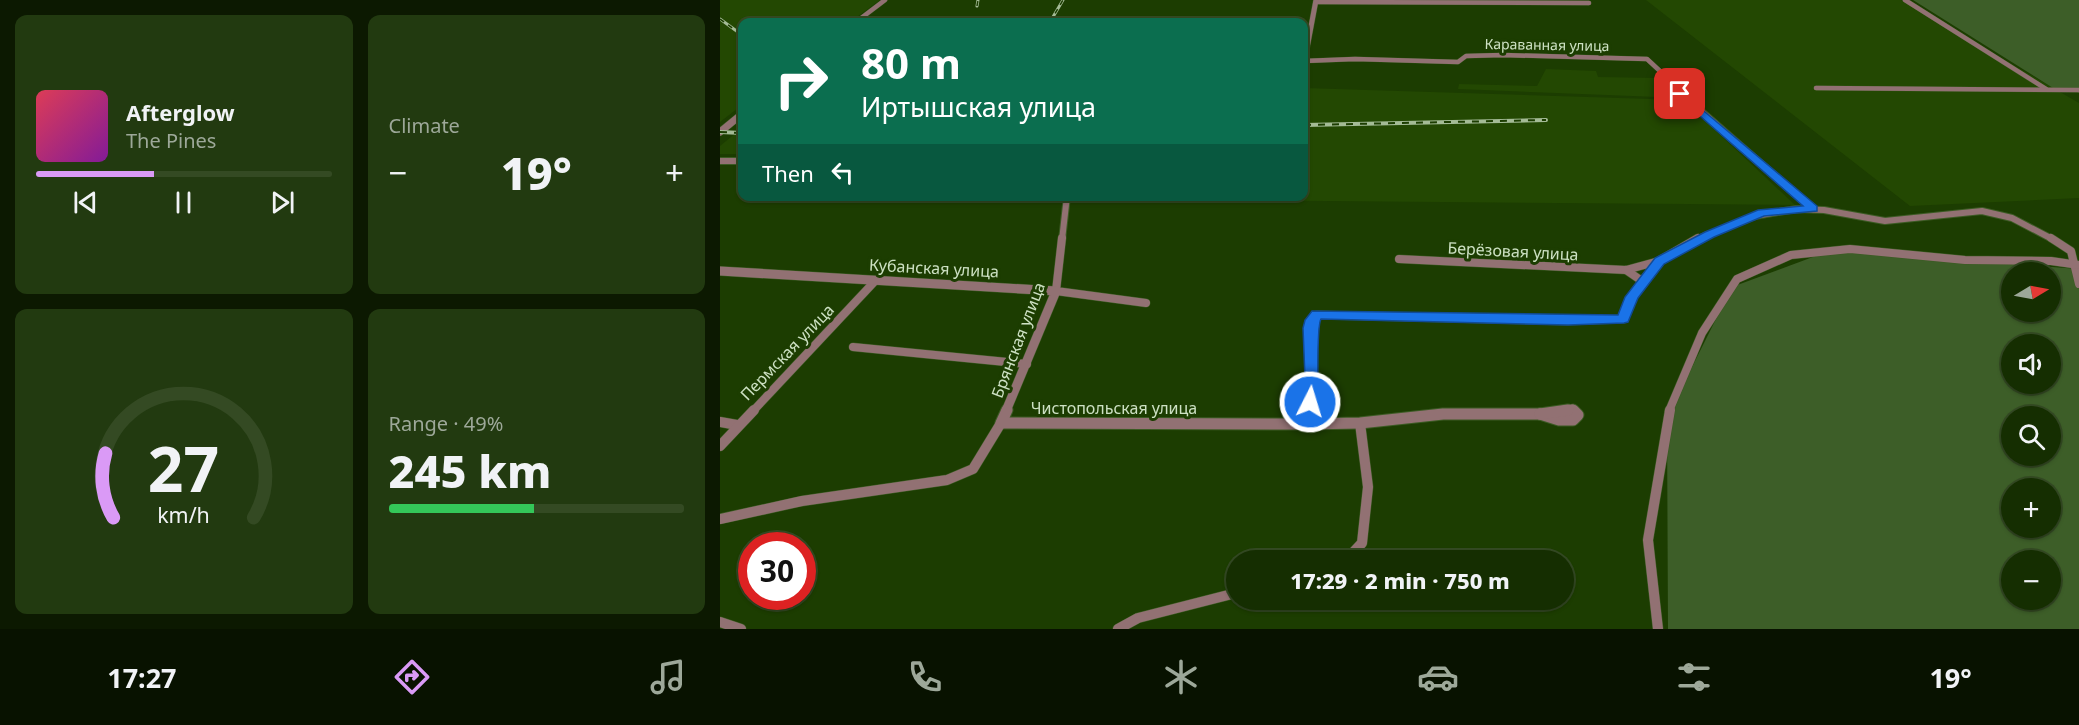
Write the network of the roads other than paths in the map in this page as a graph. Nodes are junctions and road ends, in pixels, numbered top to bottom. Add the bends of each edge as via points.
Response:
1 (885, 0) edge
2 (1905, 0) edge
3 (1316, 1) edge
4 (1589, 3) dead end
5 (861, 18) edge
6 (1308, 42) edge
7 (1308, 62) edge
8 (1816, 88) dead end
9 (2047, 90) junction
10 (2079, 90) edge
11 (738, 117) edge
12 (720, 132) edge
13 (720, 161) edge
14 (738, 161) edge
15 (1066, 201) edge
16 (1813, 208) junction
17 (1399, 259) dead end
18 (1659, 261) junction
19 (2076, 265) edge
20 (1626, 270) junction
21 (720, 271) edge
22 (876, 280) junction
23 (1642, 281) junction
24 (2079, 284) edge
25 (1056, 291) junction
26 (1146, 303) dead end
27 (853, 347) dead end
28 (1027, 364) junction
29 (1540, 414) dead end
30 (720, 422) edge
31 (1001, 423) junction
32 (1360, 423) junction
33 (1305, 424) junction
34 (737, 425) junction
35 (720, 446) edge
36 (720, 519) edge
37 (1356, 550) edge
38 (1226, 596) edge
39 (720, 622) edge
40 (741, 629) edge
41 (1119, 629) edge
42 (1658, 629) edge

1 - 5 street
2 - 9 street
3 - 4 street
3 - 6 street
7 - 16 street, Караванная улица via 1458,62 1466,56 1503,55 1647,59 1661,72 1663,80
8 - 9 street
9 - 10 street
11 - 12 street
13 - 14 street
15 - 25 street, Брянская улица
16 - 18 street via 1762,213 1709,234
16 - 19 street via 1897,222 1978,209 2037,228 2071,251
17 - 20 street, Берёзовая улица
18 - 20 street
18 - 23 street
19 - 24 street
19 - 42 street via 1850,249 1791,255 1737,279 1702,333 1667,417 1648,540
20 - 23 street
21 - 22 street, Кубанская улица
22 - 25 street, Кубанская улица
22 - 34 street, Пермская улица
23 - 33 street via 1624,319 1317,315 1310,328 1312,378
25 - 26 street, Кубанская улица
25 - 28 street, Брянская улица
27 - 28 street
28 - 31 street, Брянская улица
29 - 32 street, Чистопольская улица via 1443,414
30 - 34 street
31 - 33 street, Чистопольская улица
31 - 36 street via 973,469 947,480 802,501
32 - 33 street, Чистопольская улица
32 - 37 street via 1368,487 1362,543
34 - 35 street, Пермская улица
38 - 41 street via 1138,618
39 - 40 street

